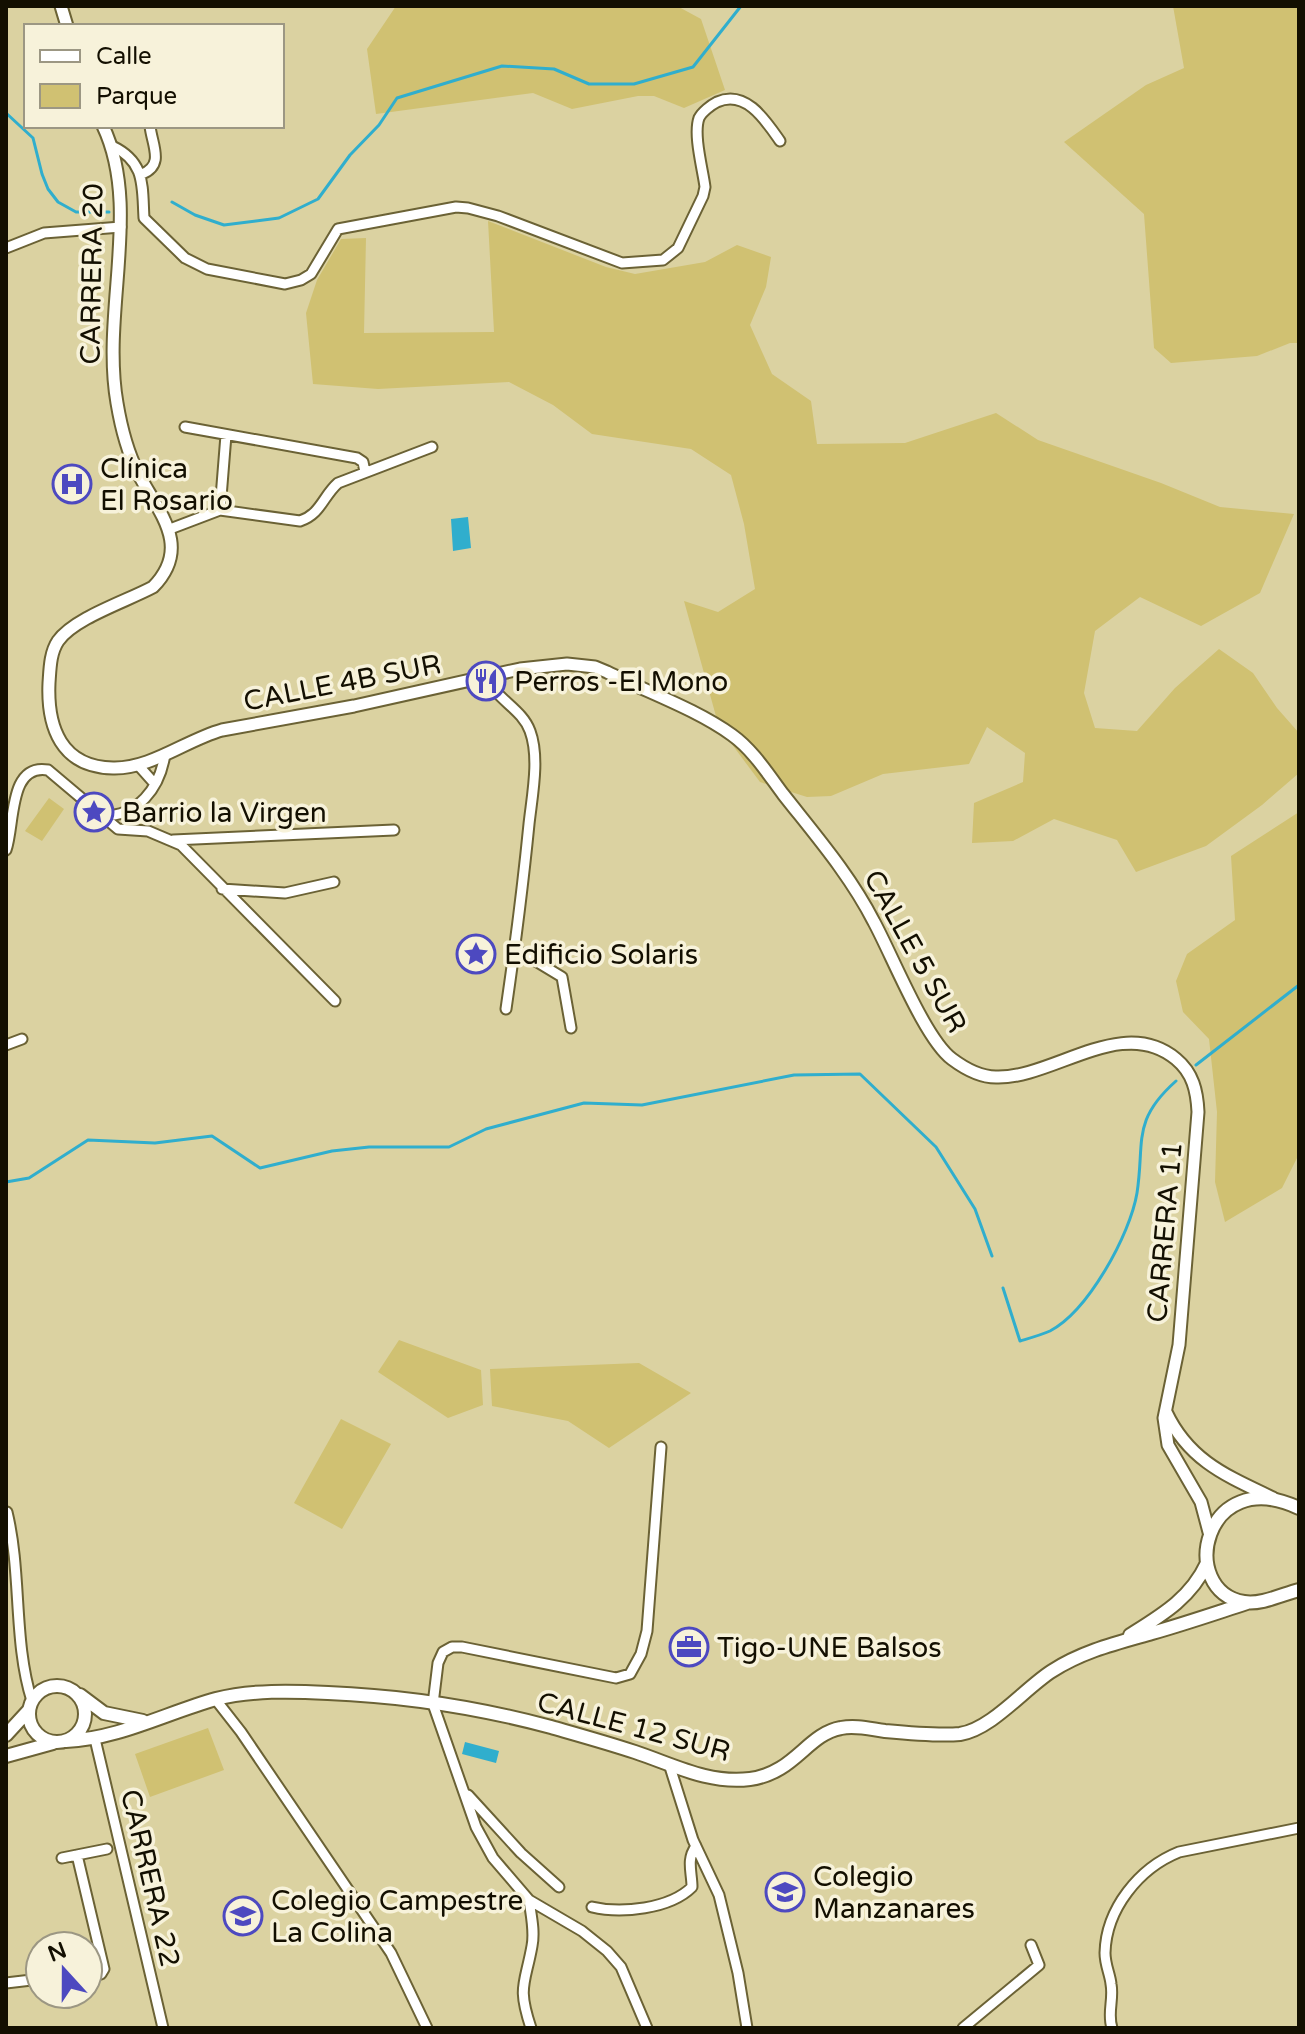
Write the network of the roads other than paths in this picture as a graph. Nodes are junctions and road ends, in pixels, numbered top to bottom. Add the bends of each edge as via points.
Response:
1 (104, 128) edge
2 (150, 128) edge
3 (780, 141) dead end
4 (112, 146) junction
5 (142, 174) junction
6 (121, 227) junction
7 (6, 248) edge
8 (185, 427) dead end
9 (226, 435) junction
10 (432, 447) dead end
11 (365, 472) junction
12 (220, 510) junction
13 (170, 529) junction
14 (488, 679) junction
15 (711, 722) joint
16 (165, 754) junction
17 (138, 765) junction
18 (155, 784) junction
19 (101, 816) junction
20 (394, 830) dead end
21 (172, 840) junction
22 (6, 850) edge
23 (334, 882) dead end
24 (222, 889) junction
25 (514, 948) junction
26 (335, 1001) dead end
27 (506, 1009) dead end
28 (571, 1028) dead end
29 (22, 1039) dead end
30 (6, 1045) edge
31 (1179, 1061) joint
32 (1166, 1411) junction
33 (661, 1447) dead end
34 (1273, 1498) junction
35 (1299, 1508) edge
36 (7, 1512) edge
37 (1209, 1532) junction
38 (1207, 1563) junction
39 (1299, 1590) edge
40 (1247, 1603) junction
41 (1117, 1642) junction
42 (78, 1694) junction
43 (216, 1700) junction
44 (433, 1704) junction
45 (30, 1706) junction
46 (150, 1722) junction
47 (6, 1735) edge
48 (95, 1739) junction
49 (61, 1742) junction
50 (6, 1756) edge
51 (670, 1767) junction
52 (466, 1792) junction
53 (1299, 1828) edge
54 (696, 1846) junction
55 (107, 1849) dead end
56 (77, 1855) junction
57 (62, 1858) dead end
58 (559, 1887) dead end
59 (529, 1900) junction
60 (592, 1907) dead end
61 (95, 1930) edge
62 (1031, 1945) dead end
63 (163, 2028) edge
64 (427, 2028) edge
65 (531, 2028) edge
66 (647, 2028) edge
67 (747, 2028) edge
68 (963, 2028) edge
69 (1112, 2028) edge

1 - 4 street, CARRERA 20
2 - 5 street via 156,164
3 - 5 street via 764,117 737,99 713,103 700,116 703,196 678,248 663,260 622,263 498,216 456,207 338,229 311,274 285,284 207,269 185,258 144,218
4 - 5 street
4 - 6 street, CARRERA 20
6 - 7 street via 44,233
6 - 13 street, CARRERA 20 via 113,383 130,455
8 - 9 street
9 - 11 street via 357,458
9 - 12 street
10 - 11 street
11 - 12 street via 338,483 311,518 300,521
12 - 13 street
13 - 17 street via 169,559 153,587 70,628 57,642 51,660 49,714 61,742 91,764
14 - 15 street, CALLE 4B SUR via 520,669 595,667
14 - 16 street, CALLE 4B SUR via 222,730
14 - 25 street via 521,716 533,743
15 - 31 street, CALLE 5 SUR via 754,756 845,872 932,1037 950,1058 994,1078 1123,1044 1148,1046
16 - 17 street, CALLE 4B SUR
16 - 18 street
17 - 18 street
18 - 19 street via 138,806
19 - 21 street via 118,829 148,831
19 - 22 street via 55,773 33,770 19,787
20 - 21 street
21 - 24 street
23 - 24 street via 285,893
24 - 26 street
25 - 27 street
25 - 28 street via 562,977
29 - 30 street
31 - 32 street, CARRERA 11 via 1194,1084 1198,1112 1179,1345
32 - 34 street via 1201,1460
32 - 37 street, CARRERA 11 via 1168,1445 1201,1502
33 - 44 street via 647,1631 630,1674 616,1678 452,1647 438,1663
34 - 35 main road
34 - 37 main road via 1234,1505
36 - 45 street via 15,1545
37 - 38 main road
38 - 40 main road via 1218,1587
38 - 41 main road, CALLE 12 SUR via 1186,1596
39 - 40 main road, CALLE 12 SUR
40 - 41 main road, CALLE 12 SUR
41 - 51 main road, CALLE 12 SUR via 1054,1670 990,1721 960,1734 840,1728 824,1734 788,1765 748,1779 705,1777
42 - 45 main road via 53,1686
42 - 46 main road, CALLE 12 SUR via 104,1713
42 - 49 main road via 86,1717 80,1732
43 - 44 main road, CALLE 12 SUR via 242,1694 328,1693
43 - 46 main road, CALLE 12 SUR
43 - 64 street via 391,1953
44 - 51 main road, CALLE 12 SUR via 550,1727
44 - 52 street
45 - 47 main road
45 - 49 main road via 33,1729 43,1739
46 - 48 main road, CALLE 12 SUR
48 - 49 main road, CALLE 12 SUR
48 - 63 street, CARRERA 22
49 - 50 main road, CALLE 12 SUR
51 - 54 street
52 - 58 street
52 - 59 street via 493,1858
53 - 69 street via 1179,1852 1163,1858 1135,1882 1108,1931
54 - 60 street via 687,1892 635,1908
54 - 67 street via 719,1895
55 - 56 street
56 - 57 street
56 - 61 street
59 - 65 street via 533,1944 522,1995
59 - 66 street via 607,1951 621,1967
62 - 68 street via 1039,1965

